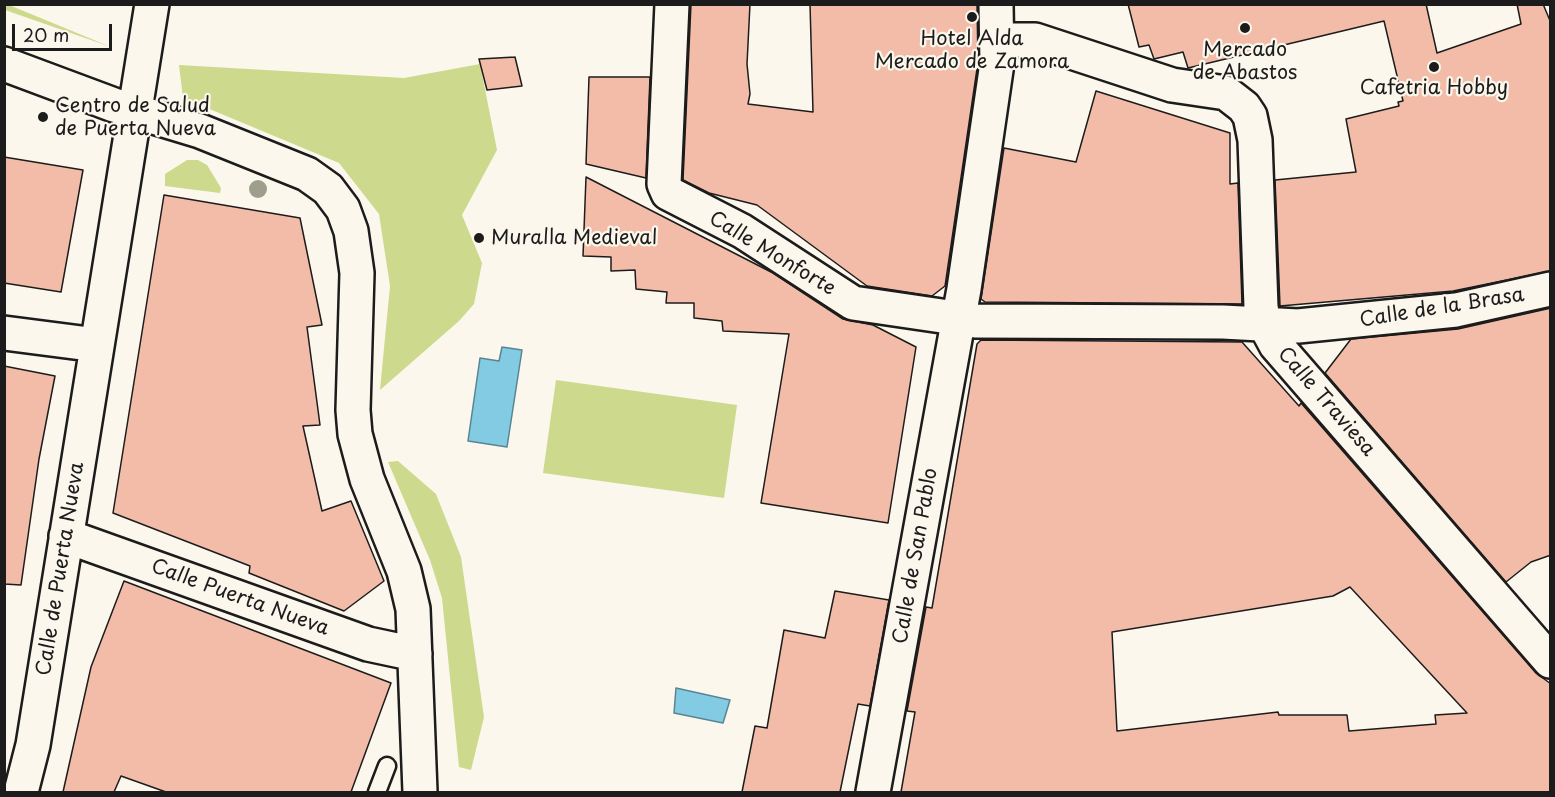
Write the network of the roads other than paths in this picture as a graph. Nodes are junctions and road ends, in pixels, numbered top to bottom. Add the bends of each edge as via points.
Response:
1 (152, 4) edge
2 (672, 4) edge
3 (996, 4) edge
4 (998, 50) junction
5 (4, 64) edge
6 (133, 111) junction
7 (1551, 290) edge
8 (959, 319) junction
9 (1264, 323) junction
10 (1333, 324) junction
11 (4, 333) edge
12 (97, 345) junction
13 (1297, 371) junction
14 (66, 536) junction
15 (416, 654) junction
16 (1551, 661) edge
17 (387, 766) dead end
18 (21, 792) edge
19 (377, 792) edge
20 (420, 792) edge
21 (873, 792) edge

1 - 6 street, Calle de Puerta Nueva
2 - 8 street, Calle Monforte via 664,183 668,193 742,231 853,303
3 - 4 street, Calle de San Pablo
4 - 8 street, Calle de San Pablo
4 - 9 street, Calle Traviesa via 1011,40 1035,40 1172,85 1226,93 1244,106 1253,128
5 - 6 street
6 - 12 street, Calle de Puerta Nueva
6 - 15 street via 200,131 308,174 328,189 343,209 351,231 357,273 355,434 367,479 410,591
7 - 10 street, Calle de la Brasa via 1485,306
8 - 9 street, Calle de la Brasa
8 - 21 street, Calle de San Pablo
9 - 10 street, Calle de la Brasa
9 - 13 street, Calle Traviesa
10 - 13 street, Calle de la Brasa via 1310,341
11 - 12 street
12 - 14 street, Calle de Puerta Nueva
13 - 16 street, Calle Traviesa
14 - 15 street, Calle Puerta Nueva via 368,644
14 - 18 street, Calle de Puerta Nueva via 33,745
15 - 20 street
17 - 19 lane

